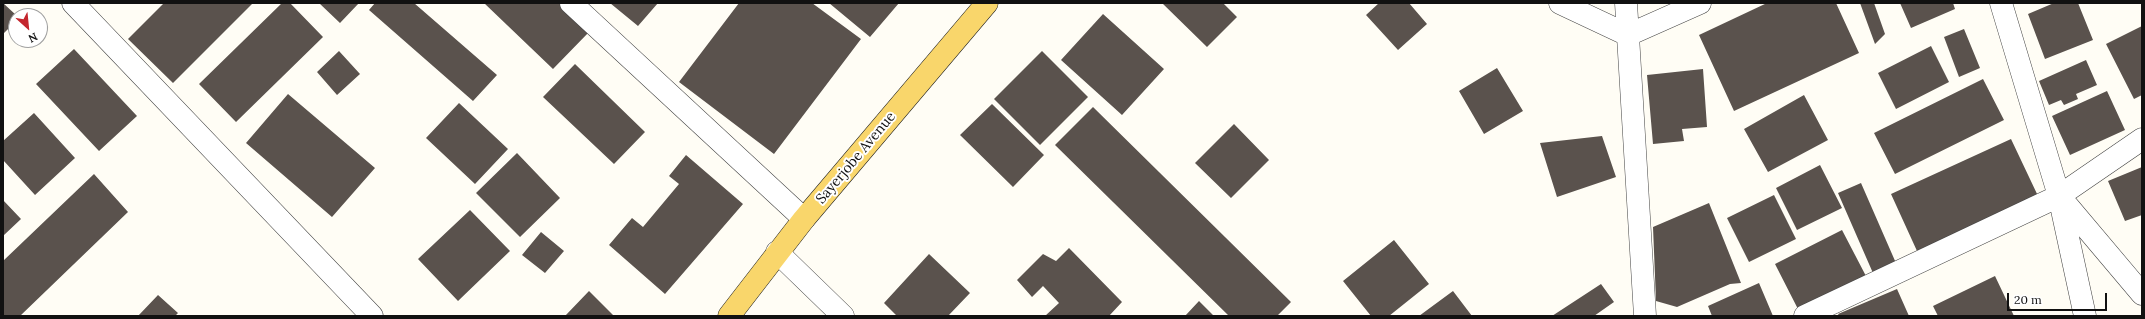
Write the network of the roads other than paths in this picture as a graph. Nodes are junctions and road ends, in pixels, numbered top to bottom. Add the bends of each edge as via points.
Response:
1 (73, 3) edge
2 (571, 3) edge
3 (987, 3) edge
4 (1560, 3) edge
5 (1626, 3) edge
6 (1700, 3) edge
7 (2001, 3) edge
8 (1628, 35) junction
9 (2142, 139) edge
10 (2059, 196) junction
11 (804, 219) junction
12 (777, 252) junction
13 (2142, 294) edge
14 (372, 316) edge
15 (729, 316) edge
16 (843, 316) edge
17 (1645, 316) edge
18 (1804, 316) edge
19 (2085, 316) edge

1 - 14 street
2 - 11 street
3 - 11 main road, Sayerjobe Avenue
4 - 8 street
5 - 8 street
6 - 8 street
7 - 10 street
8 - 17 street
9 - 10 street
10 - 13 street
10 - 18 street
10 - 19 street
11 - 12 main road, Sayerjobe Avenue
12 - 15 main road, Sayerjobe Avenue
12 - 16 street

